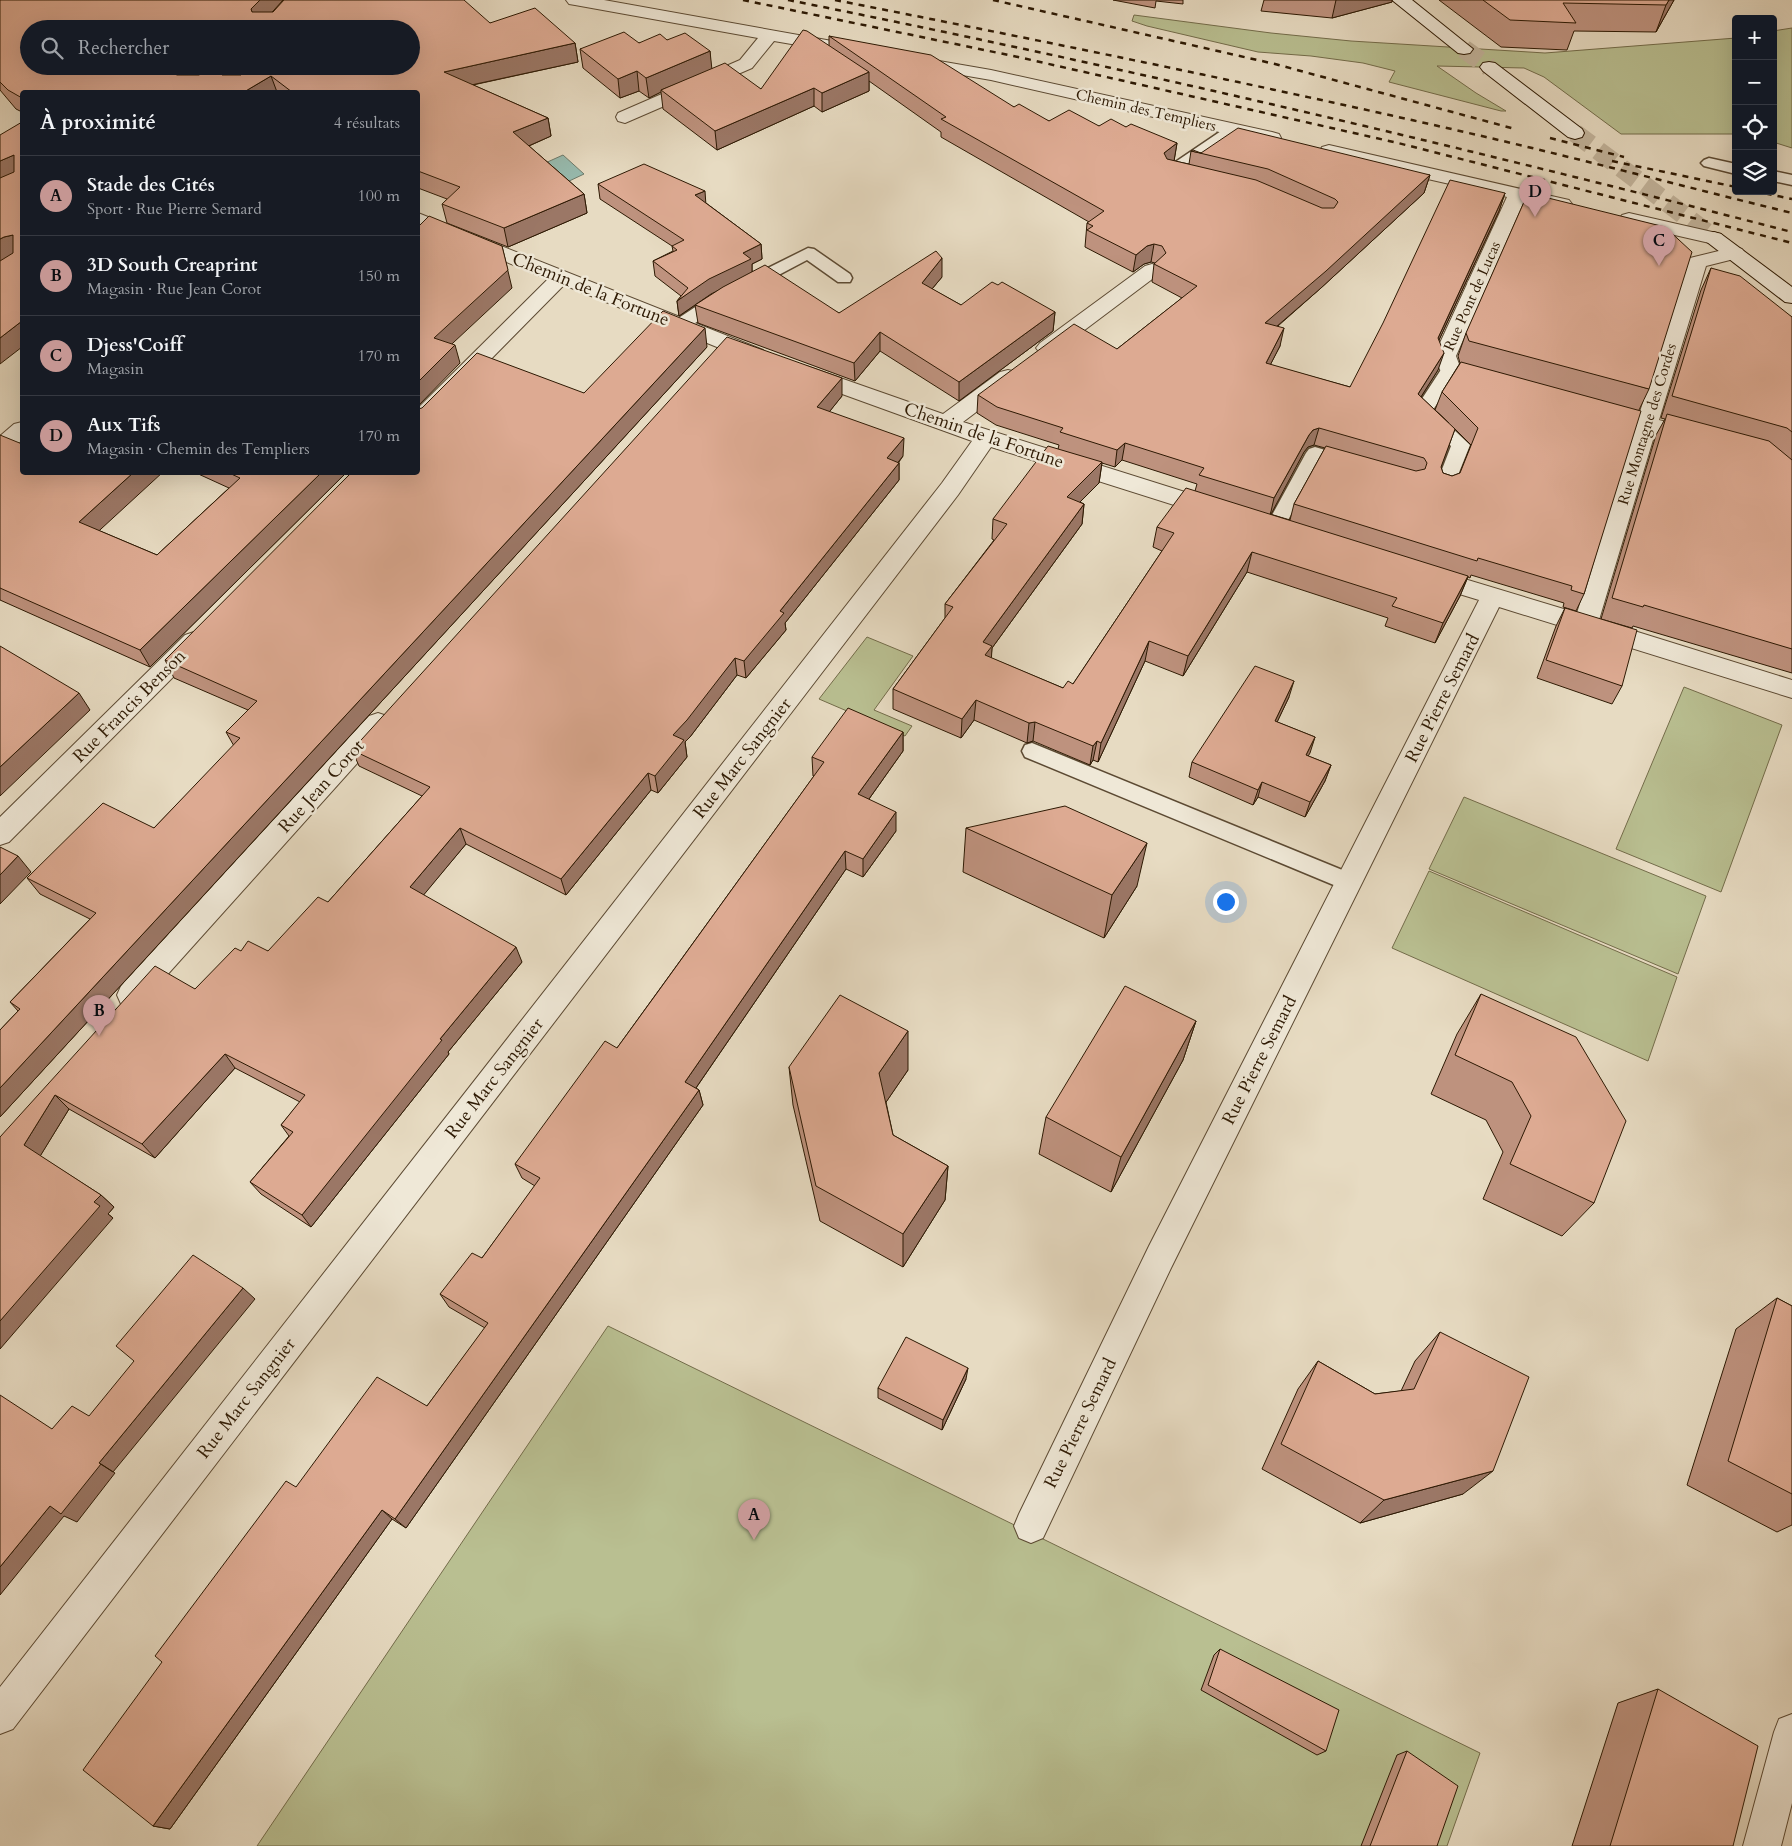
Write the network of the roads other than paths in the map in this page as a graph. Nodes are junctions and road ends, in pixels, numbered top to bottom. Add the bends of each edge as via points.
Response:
1 (575, 0) edge
2 (1401, 0) edge
3 (769, 35) junction
4 (846, 49) edge
5 (1464, 49) tunnel mouth
6 (894, 58) edge
7 (1489, 67) tunnel mouth
8 (229, 75) edge
9 (197, 90) edge
10 (625, 117) dead end
11 (1232, 130) junction
12 (1574, 133) tunnel mouth
13 (1290, 142) edge
14 (1309, 147) edge
15 (1709, 163) dead end
16 (1732, 168) edge
17 (1777, 177) edge
18 (1199, 179) edge
19 (1792, 180) edge
20 (1518, 194) junction
21 (1584, 208) edge
22 (1612, 215) edge
23 (420, 220) edge
24 (1735, 254) junction
25 (1152, 270) dead end
26 (562, 276) junction
27 (844, 278) dead end
28 (1792, 297) edge
29 (680, 326) junction
30 (1450, 369) junction
31 (1506, 384) edge
32 (1581, 406) edge
33 (420, 418) edge
34 (946, 423) junction
35 (1647, 424) junction
36 (20, 431) edge
37 (986, 438) junction
38 (1720, 444) edge
39 (0, 448) edge
40 (1362, 467) edge
41 (1445, 485) edge
42 (1265, 525) joint
43 (1407, 570) edge
44 (1493, 596) junction
45 (210, 625) edge
46 (1585, 625) junction
47 (1792, 689) edge
48 (395, 705) edge
49 (1032, 750) edge
50 (0, 834) edge
51 (1349, 882) junction
52 (114, 1014) edge
53 (1030, 1526) dead end
54 (0, 1716) edge
55 (1792, 1732) edge
56 (1762, 1846) edge

1 - 3 street
2 - 5 street
3 - 4 street
3 - 10 street via 746,64
6 - 11 street, Chemin des Templiers via 991,75
7 - 12 street
8 - 9 street
11 - 13 street, Chemin des Templiers
11 - 18 lane via 1171,172
14 - 20 street
15 - 16 lane
17 - 19 lane
20 - 21 street
20 - 30 street, Rue Pont de Lucas via 1445,356
22 - 24 street via 1714,238
23 - 26 street, Chemin de la Fortune
24 - 28 street
24 - 35 street, Rue Montagne des Cordes via 1697,262
25 - 34 street
26 - 29 street, Chemin de la Fortune
26 - 33 street
27 - 29 lane via 808,253 718,300
29 - 34 street, Chemin de la Fortune via 718,351 784,365
30 - 31 street, Rue Pont de Lucas
30 - 41 lane via 1423,411 1461,445
32 - 35 street
34 - 37 street, Chemin de la Fortune
35 - 38 street
35 - 46 street, Rue Montagne des Cordes
36 - 39 street
37 - 42 street, Chemin de la Fortune
37 - 54 street, Rue Marc Sangnier via 950,489
40 - 42 lane via 1315,453
43 - 44 street
44 - 46 street
44 - 51 street, Rue Pierre Semard
45 - 50 street, Rue Francis Benson
46 - 47 street
48 - 52 street, Rue Jean Corot
49 - 51 lane
51 - 53 street, Rue Pierre Semard via 1164,1248
55 - 56 street

